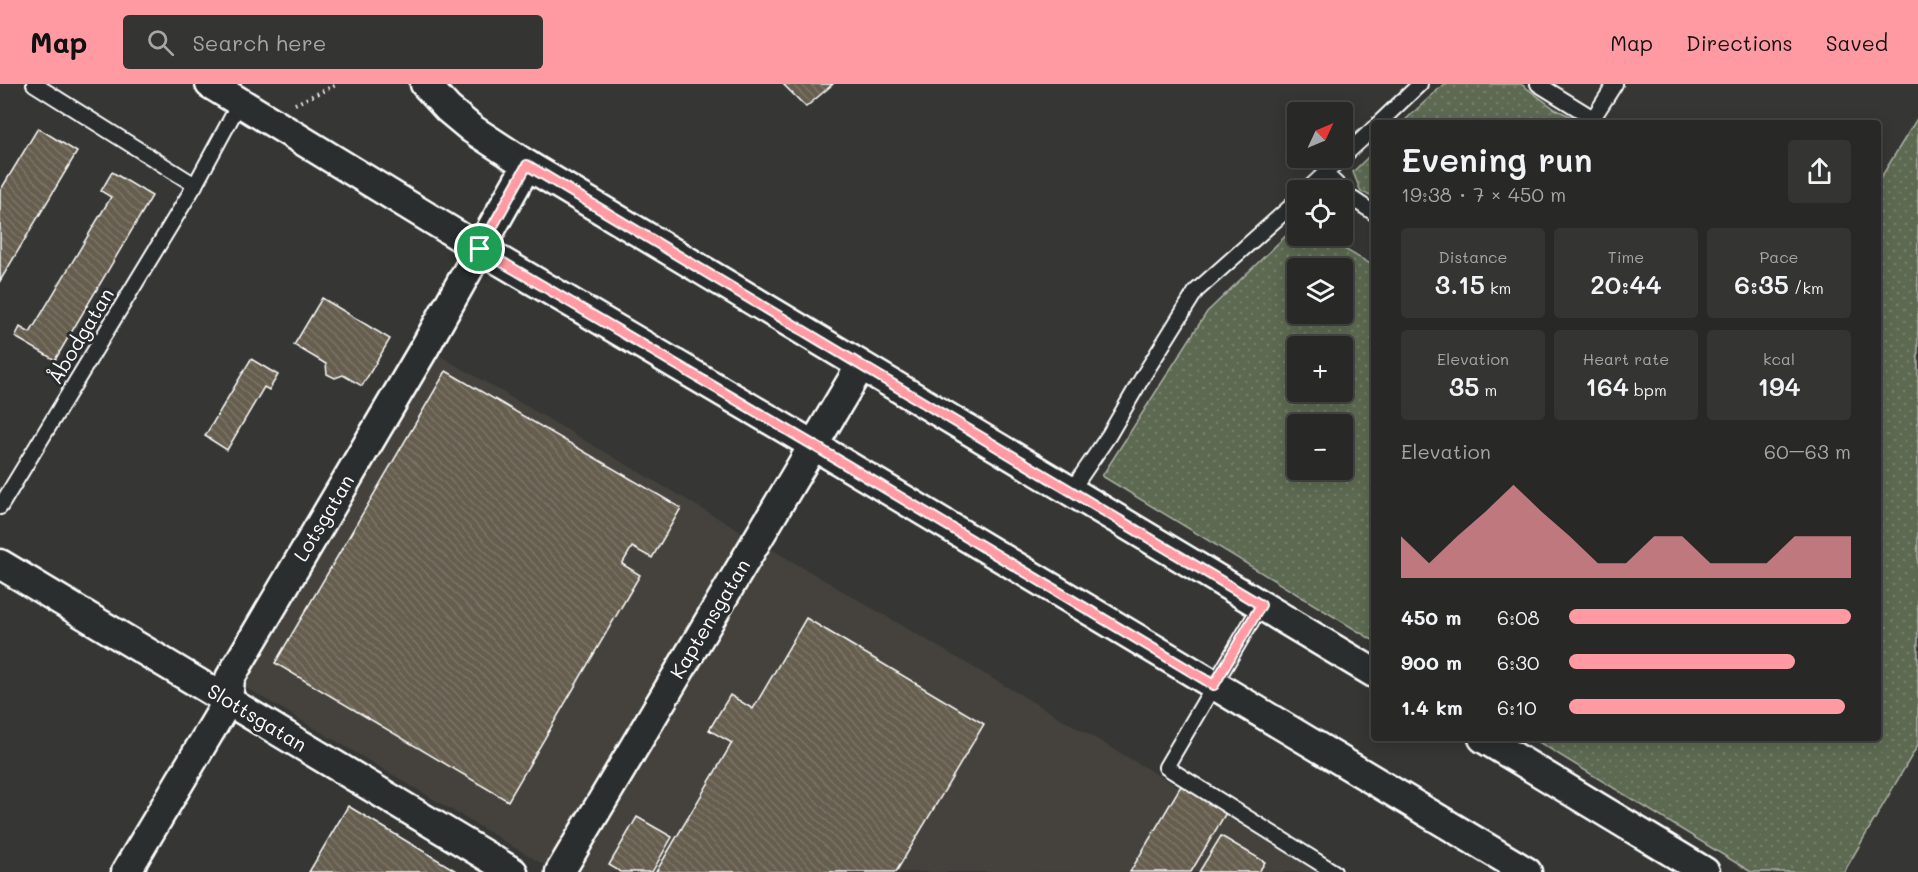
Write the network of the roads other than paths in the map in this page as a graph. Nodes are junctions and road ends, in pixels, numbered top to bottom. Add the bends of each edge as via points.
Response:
1 (34, 84) edge
2 (210, 84) edge
3 (425, 84) edge
4 (1420, 84) edge
5 (1538, 84) edge
6 (1615, 84) edge
7 (249, 108) junction
8 (1382, 120) edge
9 (1591, 120) edge
10 (1371, 131) edge
11 (527, 165) junction
12 (1326, 174) junction
13 (1319, 180) edge
14 (195, 185) junction
15 (1287, 210) edge
16 (1371, 211) edge
17 (480, 249) junction
18 (860, 367) junction
19 (813, 445) junction
20 (1071, 491) junction
21 (0, 507) edge
22 (0, 564) edge
23 (1261, 605) junction
24 (1371, 671) edge
25 (1214, 685) junction
26 (228, 701) junction
27 (1488, 741) edge
28 (126, 872) edge
29 (513, 872) edge
30 (560, 872) edge
31 (1334, 872) edge
32 (1527, 872) edge
33 (1705, 872) edge

1 - 14 lane
2 - 7 street
3 - 11 street via 472,129
4 - 8 lane
5 - 9 lane
6 - 9 lane
7 - 14 lane, Åbodgatan
7 - 17 street
10 - 12 lane
11 - 17 street, Lotsgatan
11 - 18 street
12 - 13 lane
12 - 16 lane
14 - 21 lane, Åbodgatan
15 - 20 lane via 1196,291
17 - 19 street
17 - 26 street, Lotsgatan via 230,678
18 - 19 street, Kaptensgatan
18 - 20 street
19 - 25 street
19 - 30 street, Kaptensgatan
20 - 23 street
22 - 26 street, Slottsgatan
23 - 24 street
23 - 25 lane
25 - 31 lane via 1166,767
25 - 32 street
26 - 28 street, Lotsgatan
26 - 29 street, Slottsgatan
27 - 33 street

